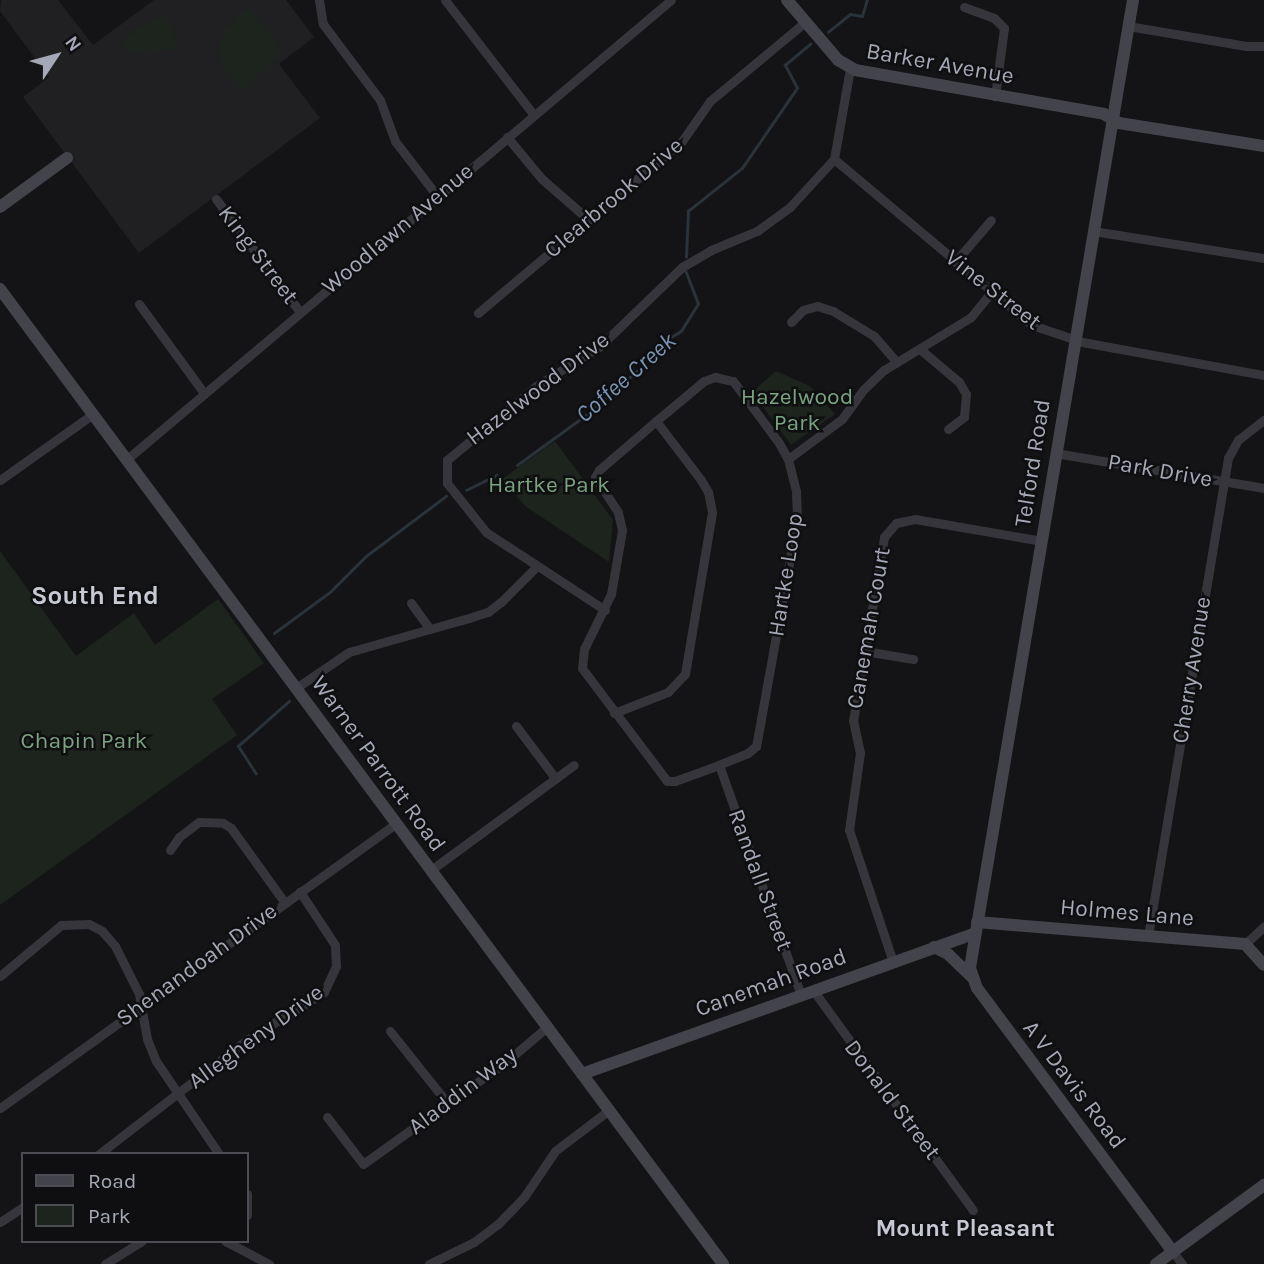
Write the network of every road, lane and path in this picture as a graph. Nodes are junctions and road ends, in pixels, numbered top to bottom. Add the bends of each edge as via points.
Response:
1 (319, 0) edge
2 (445, 0) edge
3 (671, 0) edge
4 (787, 0) edge
5 (1133, 0) edge
6 (964, 7) dead end
7 (806, 22) junction
8 (1128, 26) junction
9 (1264, 46) edge
10 (850, 68) junction
11 (995, 96) junction
12 (534, 115) junction
13 (1113, 119) junction
14 (507, 138) junction
15 (1264, 146) edge
16 (67, 158) dead end
17 (834, 159) junction
18 (437, 196) junction
19 (216, 199) dead end
20 (0, 206) edge
21 (589, 220) junction
22 (991, 220) dead end
23 (1093, 231) junction
24 (1264, 258) edge
25 (956, 262) junction
26 (0, 289) edge
27 (991, 292) junction
28 (139, 304) dead end
29 (300, 312) junction
30 (478, 313) dead end
31 (792, 322) dead end
32 (1074, 339) junction
33 (921, 349) junction
34 (897, 362) junction
35 (1264, 374) edge
36 (204, 393) junction
37 (93, 414) junction
38 (1264, 420) edge
39 (656, 421) junction
40 (947, 429) dead end
41 (1055, 453) junction
42 (788, 459) junction
43 (127, 460) junction
44 (0, 480) edge
45 (1224, 482) junction
46 (1264, 488) edge
47 (1042, 541) junction
48 (536, 567) junction
49 (411, 603) dead end
50 (605, 610) junction
51 (430, 629) junction
52 (865, 651) junction
53 (913, 659) dead end
54 (296, 688) junction
55 (614, 713) junction
56 (516, 726) dead end
57 (574, 765) dead end
58 (719, 765) junction
59 (555, 779) junction
60 (396, 823) junction
61 (170, 850) dead end
62 (431, 870) junction
63 (300, 892) junction
64 (285, 902) junction
65 (1264, 926) edge
66 (976, 928) junction
67 (1148, 936) junction
68 (1245, 944) junction
69 (934, 947) junction
70 (893, 962) junction
71 (1264, 965) edge
72 (0, 976) edge
73 (971, 976) junction
74 (807, 993) junction
75 (142, 1003) junction
76 (547, 1027) junction
77 (390, 1031) dead end
78 (582, 1074) junction
79 (177, 1094) junction
80 (448, 1104) junction
81 (0, 1108) edge
82 (609, 1110) junction
83 (327, 1117) dead end
84 (102, 1152) edge
85 (218, 1152) edge
86 (1264, 1185) edge
87 (21, 1208) edge
88 (973, 1209) dead end
89 (0, 1222) edge
90 (139, 1243) edge
91 (232, 1243) edge
92 (1173, 1252) junction
93 (105, 1264) edge
94 (269, 1264) edge
95 (429, 1264) edge
96 (723, 1264) edge
97 (1156, 1264) edge
98 (1182, 1264) edge

1 - 18 street via 323,24 380,100 395,141
2 - 12 street
3 - 12 street, Woodlawn Avenue
4 - 7 street, Barker Avenue
5 - 8 street, Telford Road
6 - 11 street via 994,18 1004,28
7 - 10 street, Barker Avenue
7 - 21 street, Clearbrook Drive via 715,97 682,141
8 - 9 street
8 - 13 street, Telford Road
10 - 11 street, Barker Avenue
10 - 17 street
11 - 13 street, Barker Avenue
12 - 14 street, Woodlawn Avenue
13 - 15 street, Barker Avenue
13 - 23 street, Telford Road
14 - 18 street, Woodlawn Avenue
14 - 21 street via 542,179
16 - 20 street
17 - 25 street, Vine Street
17 - 48 street, Hazelwood Drive via 778,218 682,267 600,347 536,386 447,460 447,483 472,516 499,542
18 - 29 street, Woodlawn Avenue
19 - 29 street, King Street
21 - 30 street, Clearbrook Drive
22 - 25 street
23 - 24 street
23 - 32 street, Telford Road
25 - 27 street, Vine Street
26 - 37 street, Warner Parrott Road
27 - 32 street, Vine Street via 1032,325
27 - 33 street via 971,317
28 - 36 street
29 - 36 street, Woodlawn Avenue
31 - 34 street via 803,310 817,306 833,311 874,337
32 - 35 street, Vine Street
32 - 41 street, Telford Road
33 - 34 street
33 - 40 street via 959,382 966,394 964,416
34 - 42 street via 871,382 842,419
36 - 43 street, Woodlawn Avenue
37 - 43 street, Warner Parrott Road
37 - 44 street
38 - 45 street, Cherry Avenue via 1231,449
39 - 42 street, Hartke Loop via 704,382 725,377 736,384
39 - 50 street, Hartke Loop via 596,477 618,512 622,530 615,580
39 - 55 street via 708,492 712,512 685,674 668,692
41 - 45 street, Park Drive
41 - 47 street, Telford Road
42 - 58 street, Hartke Loop via 797,519 760,737 753,751
43 - 54 street, Warner Parrott Road
45 - 46 street, Park Drive
45 - 67 street, Cherry Avenue
47 - 52 street, Canemah Court via 915,519 896,523 884,537
47 - 66 street, Telford Road
48 - 50 street, Hazelwood Drive
48 - 51 street via 488,612
49 - 51 street
50 - 55 street, Hartke Loop via 581,663
51 - 54 street via 349,652
52 - 53 street
52 - 70 street, Canemah Court via 853,721 859,753 849,830
54 - 60 street, Warner Parrott Road
55 - 58 street, Hartke Loop via 667,781
56 - 59 street
57 - 59 street
58 - 74 street, Randall Street
59 - 62 street
60 - 62 street, Warner Parrott Road
60 - 63 street, Shenandoah Drive
61 - 64 street via 200,822 223,823
62 - 76 street, Warner Parrott Road
63 - 64 street, Shenandoah Drive
63 - 79 street, Allegheny Drive via 335,945 337,966 330,985 317,999 248,1039
64 - 75 street, Shenandoah Drive
65 - 68 street
66 - 67 street, Holmes Lane
66 - 69 street, Canemah Road
66 - 73 street
67 - 68 street, Holmes Lane
68 - 71 street
69 - 70 street, Canemah Road
69 - 73 street, A V Davis Road
70 - 74 street, Canemah Road
72 - 75 street via 61,925 89,924 110,937
73 - 92 street, A V Davis Road
74 - 78 street, Canemah Road
74 - 88 street, Donald Street
75 - 79 street via 151,1050
75 - 81 street, Shenandoah Drive
76 - 78 street, Warner Parrott Road
76 - 80 street, Aladdin Way
77 - 80 street
78 - 82 street, Warner Parrott Road
79 - 84 street, Allegheny Drive
79 - 85 street
80 - 83 street, Aladdin Way via 363,1164
82 - 95 street via 555,1151 524,1197 498,1224 474,1242
82 - 96 street, Warner Parrott Road
86 - 92 street
87 - 89 street
90 - 93 street
91 - 94 street
92 - 97 street
92 - 98 street

